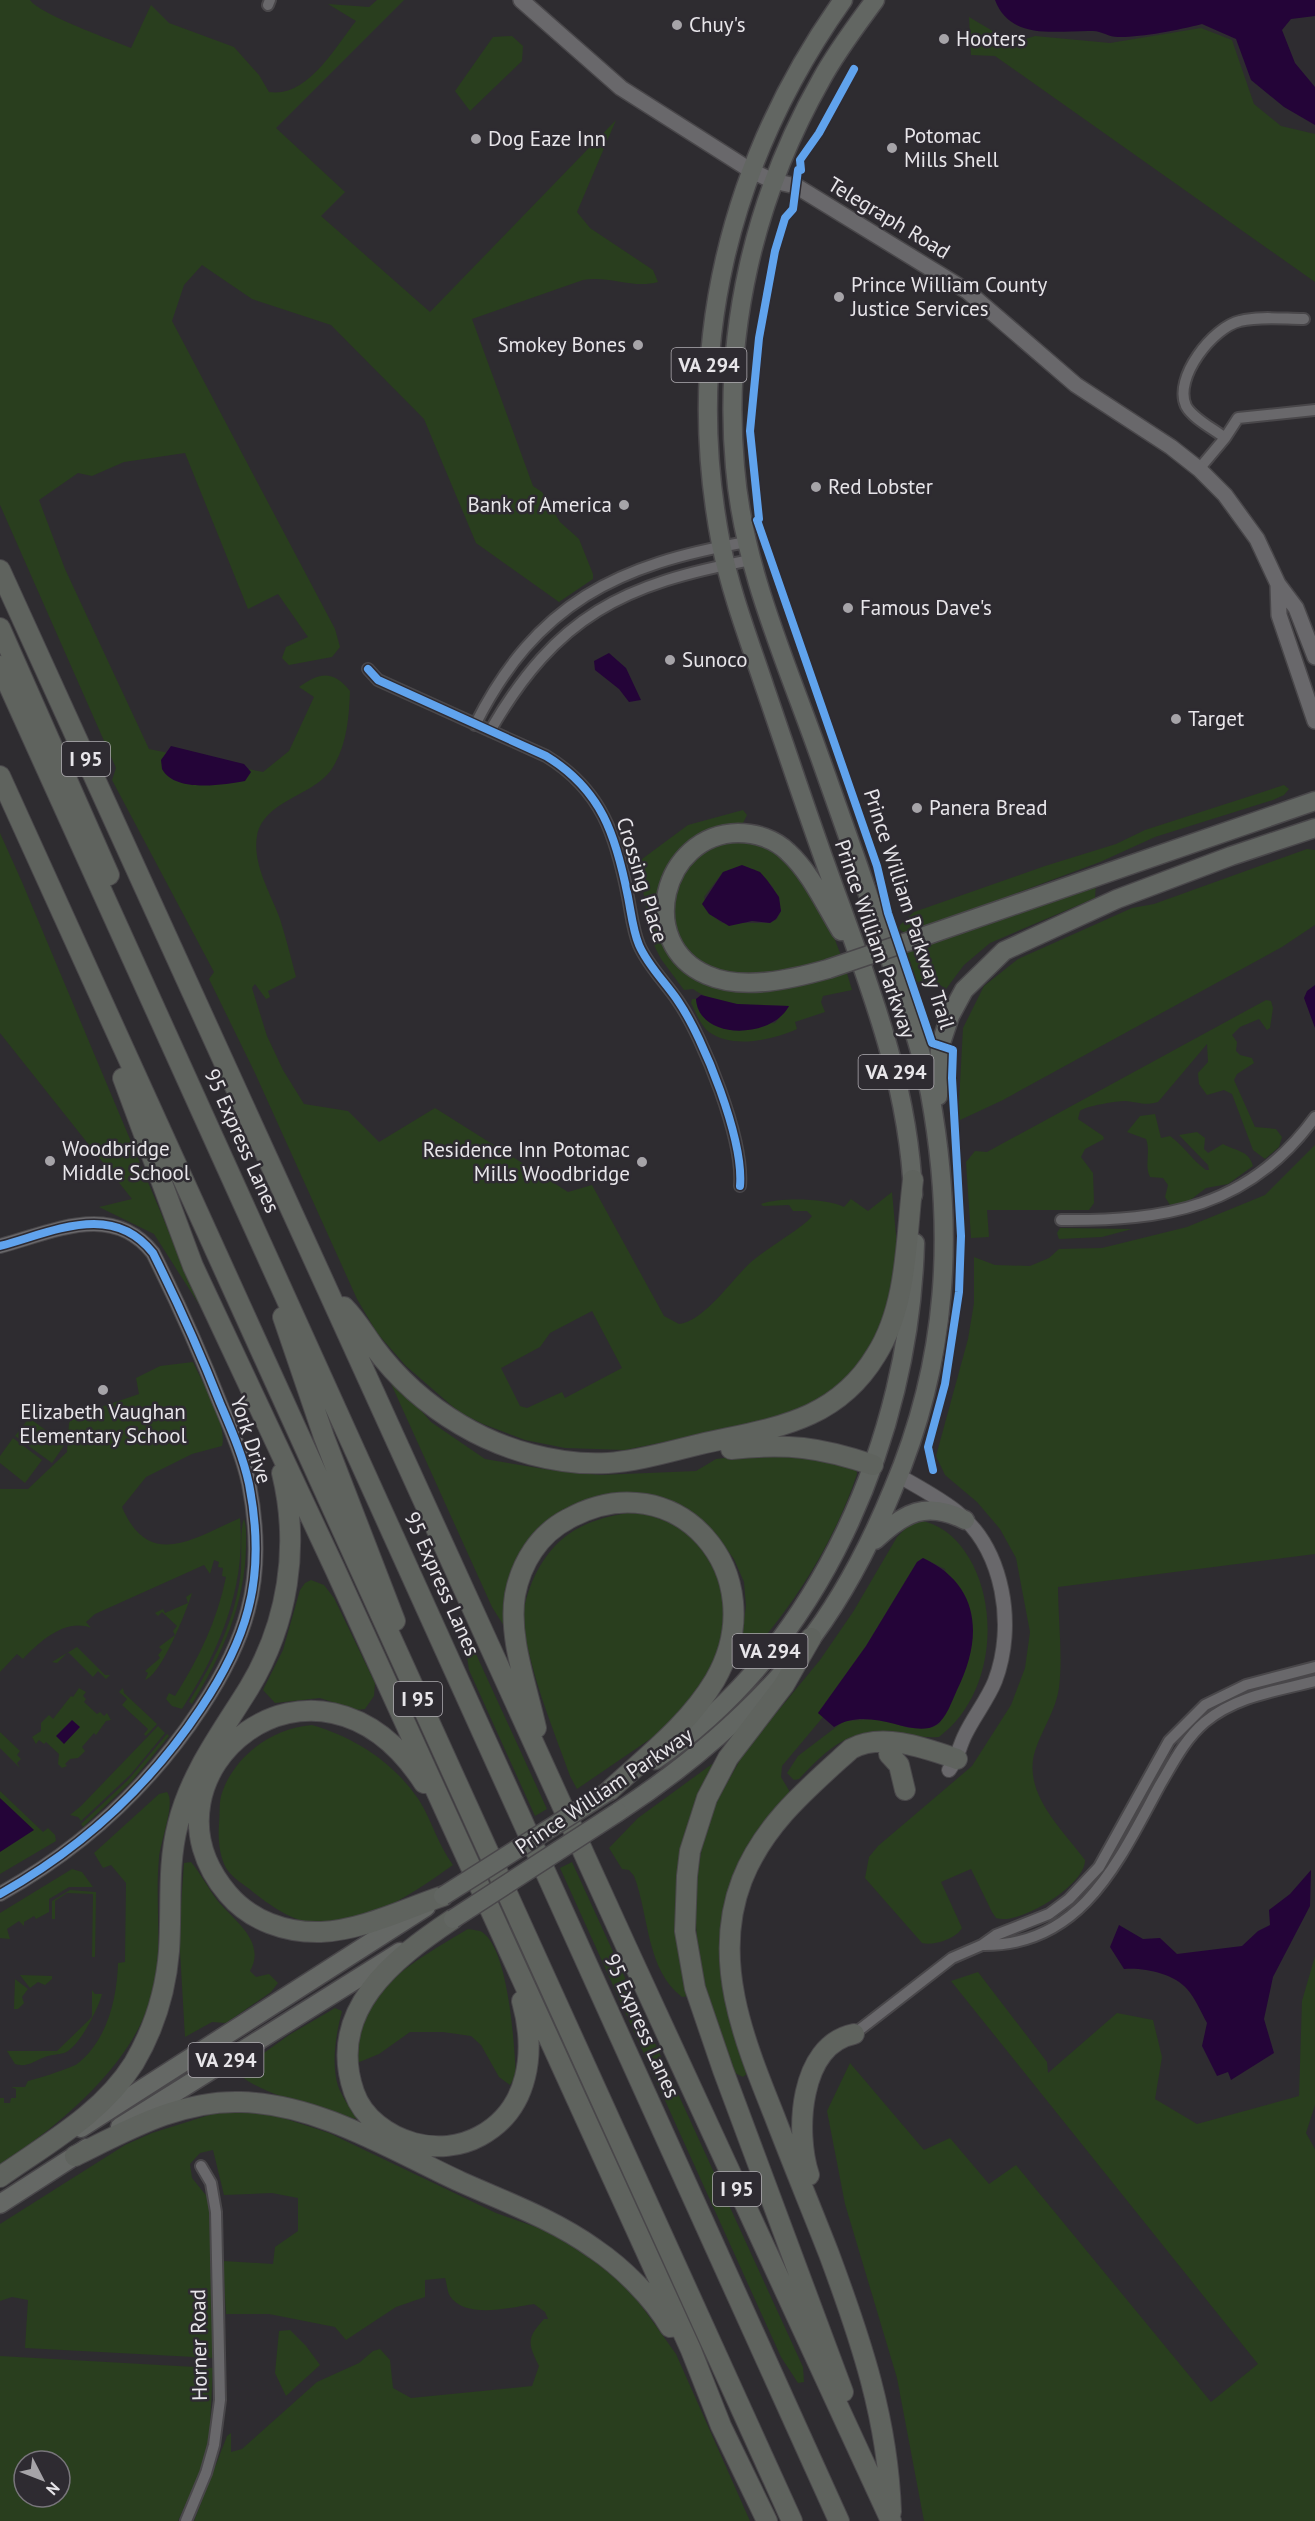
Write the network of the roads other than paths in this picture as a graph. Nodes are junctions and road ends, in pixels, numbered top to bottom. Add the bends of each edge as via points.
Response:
1 (521, 0) edge
2 (843, 0) edge
3 (875, 0) edge
4 (750, 170) junction
5 (773, 181) junction
6 (1304, 319) dead end
7 (1315, 410) edge
8 (1225, 438) junction
9 (1199, 469) junction
10 (747, 542) junction
11 (721, 546) junction
12 (751, 560) junction
13 (726, 564) junction
14 (0, 570) edge
15 (1278, 584) junction
16 (0, 628) edge
17 (1315, 657) edge
18 (0, 666) edge
19 (368, 669) dead end
20 (1315, 721) edge
21 (475, 725) junction
22 (490, 731) junction
23 (0, 776) edge
24 (1315, 801) edge
25 (1315, 828) edge
26 (44, 878) junction
27 (863, 968) junction
28 (167, 1033) junction
29 (1315, 1117) edge
30 (913, 1180) junction
31 (942, 1185) junction
32 (740, 1186) dead end
33 (242, 1198) junction
34 (1061, 1220) dead end
35 (0, 1246) edge
36 (331, 1294) junction
37 (254, 1395) junction
38 (640, 1458) junction
39 (873, 1466) junction
40 (899, 1476) junction
41 (965, 1520) junction
42 (869, 1545) junction
43 (811, 1638) junction
44 (1315, 1667) edge
45 (1315, 1681) edge
46 (889, 1754) junction
47 (839, 1760) junction
48 (946, 1762) junction
49 (546, 1772) junction
50 (905, 1790) dead end
51 (609, 1791) junction
52 (470, 1815) junction
53 (460, 1846) junction
54 (0, 1894) edge
55 (443, 1896) junction
56 (453, 1919) junction
57 (982, 1945) junction
58 (507, 1952) junction
59 (854, 2034) joint
60 (75, 2156) junction
61 (201, 2166) dead end
62 (0, 2178) edge
63 (0, 2204) edge
64 (830, 2256) junction
65 (718, 2416) junction
66 (848, 2431) junction
67 (186, 2521) edge
68 (767, 2521) edge
69 (792, 2521) edge
70 (839, 2521) edge
71 (891, 2521) edge

1 - 4 main road, Telegraph Road via 607,77
2 - 4 highway, Prince William Parkway / VA 294 via 784,94
3 - 5 highway, Prince William Parkway / VA 294 via 822,76
4 - 5 main road, Telegraph Road
4 - 11 highway, Prince William Parkway / VA 294 via 722,268 709,367 711,476
5 - 9 main road, Telegraph Road via 796,186 967,291 1076,385
5 - 10 highway, Prince William Parkway / VA 294 via 747,273 736,341 732,414 735,467
6 - 8 street via 1239,321 1213,334 1185,377 1186,406
7 - 8 street via 1238,418
8 - 9 street
9 - 15 main road, Telegraph Road via 1242,516
10 - 11 street
10 - 12 highway, Prince William Parkway / VA 294
11 - 13 highway, Prince William Parkway / VA 294
11 - 21 street via 635,569 570,606 513,661
12 - 13 street
12 - 31 highway, Prince William Parkway / VA 294 via 909,1016 930,1092
13 - 22 street via 649,584 595,612 531,669
13 - 27 highway, Prince William Parkway / VA 294 via 733,595
14 - 36 highway, I 95
15 - 17 main road, Telegraph Road via 1296,608
15 - 20 main road, Telegraph Road via 1279,615
16 - 28 highway via 99,851
18 - 28 highway, 95 Express Lanes
19 - 21 street, Crossing Place via 378,680
21 - 22 street, Crossing Place
22 - 32 street, Crossing Place via 546,756 568,771 604,814 622,865 639,945 680,1003 722,1099 738,1160
23 - 26 highway, I 95
24 - 27 highway, bridge via 916,939 828,969 794,978 721,979 697,970 678,952 667,928 666,890 677,866 696,846 721,835 745,833 774,841 788,851 814,885
25 - 31 highway via 1117,899 1018,943 989,963 956,1003 940,1046 937,1075
26 - 37 highway via 194,1266
26 - 52 highway, I 95
27 - 30 highway, Prince William Parkway / VA 294 via 894,1066 905,1113
28 - 33 highway, 95 Express Lanes
29 - 34 street via 1263,1169 1208,1201 1143,1218
30 - 38 highway via 892,1323 877,1355 848,1389 815,1414 780,1428
30 - 39 highway, Prince William Parkway / VA 294 via 914,1267 906,1341
31 - 40 highway, Prince William Parkway / VA 294 via 945,1256 935,1353 917,1431
33 - 52 highway via 324,1437
33 - 70 highway, 95 Express Lanes
35 - 54 street, York Drive via 98,1222 125,1229 153,1253 189,1326 242,1456 253,1508 256,1557 248,1611 233,1652 213,1691 171,1752 96,1829 60,1857
36 - 38 highway via 354,1317 395,1372 460,1425 506,1446 555,1458 607,1463
36 - 49 highway, I 95
37 - 53 highway
37 - 62 highway via 287,1492 291,1545 288,1580 269,1650 206,1755 185,1801 173,1850 166,1975 154,2018 135,2061 108,2096 84,2118
38 - 39 highway via 799,1446
39 - 40 highway
39 - 51 highway, Prince William Parkway / VA 294 via 826,1569 765,1657 694,1729
40 - 41 street via 939,1499
40 - 42 highway, Prince William Parkway / VA 294
41 - 42 highway via 940,1510 915,1512 894,1522
41 - 48 street via 992,1561 1002,1594 1005,1631 995,1680
42 - 43 highway, Prince William Parkway / VA 294
43 - 56 highway, Prince William Parkway / VA 294, bridge via 758,1701 700,1755
43 - 66 highway via 784,1685 729,1758 707,1798 690,1851 685,1931 695,1988 843,2391
44 - 57 street via 1230,1691 1193,1714 1163,1751 1092,1877 1049,1914 996,1935
45 - 57 street via 1250,1697 1206,1721 1182,1748 1112,1872 1087,1901 1041,1934 1004,1946
46 - 47 highway
46 - 48 highway
46 - 50 highway via 899,1765
47 - 48 highway via 869,1741 892,1743
47 - 64 highway via 790,1806 764,1837 741,1881 729,1945 742,2033
49 - 51 highway via 514,1627 514,1601 527,1559 546,1534 580,1511 630,1502 659,1508 690,1524 714,1548 734,1593 735,1626 721,1668 696,1707
49 - 66 highway, I 95
51 - 55 highway, Prince William Parkway / VA 294, bridge
52 - 69 highway, I 95
53 - 55 highway via 407,1761 372,1729 332,1712 279,1715 250,1727 225,1751 206,1783 200,1811 205,1855 232,1899 259,1919 292,1930 324,1932 369,1922
53 - 58 highway
55 - 62 main road, Prince William Parkway / VA 294
56 - 58 highway via 390,1967 361,2004 350,2029 347,2067 356,2097 369,2117 394,2135 432,2146 459,2144 489,2131 518,2100 528,2067 528,2033
56 - 60 main road, Prince William Parkway / VA 294
57 - 59 street via 937,1968
58 - 65 highway
59 - 64 highway via 842,2037 825,2054 813,2073 803,2104 803,2151
60 - 63 main road, Prince William Parkway / VA 294
60 - 65 highway via 167,2113 216,2103 279,2105 344,2127 555,2225 596,2249 636,2285 668,2323
61 - 67 street, Horner Road via 211,2183 216,2212 220,2400 212,2454
64 - 71 highway via 875,2390 889,2463
65 - 68 highway
66 - 71 highway, I 95

